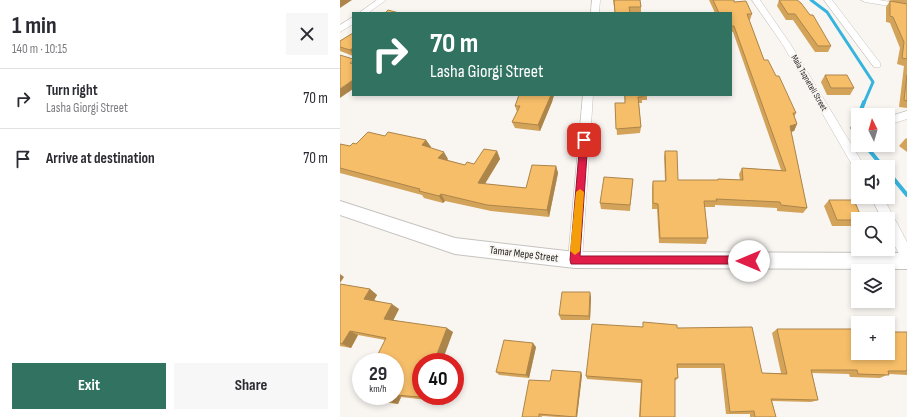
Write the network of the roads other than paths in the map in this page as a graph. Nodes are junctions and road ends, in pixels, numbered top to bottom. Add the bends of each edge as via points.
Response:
1 (382, 0) edge
2 (596, 0) edge
3 (756, 0) edge
4 (828, 0) edge
5 (865, 0) edge
6 (907, 7) edge
7 (364, 12) edge
8 (595, 12) edge
9 (352, 21) edge
10 (340, 29) edge
11 (877, 65) dead end
12 (588, 96) edge
13 (907, 115) edge
14 (895, 119) edge
15 (855, 160) edge
16 (881, 204) edge
17 (340, 208) edge
18 (907, 256) edge
19 (574, 260) junction
20 (907, 261) edge

1 - 7 street
2 - 8 street
3 - 15 street, Maia Tsqneteli Street via 787,45
4 - 11 street
5 - 6 street
9 - 10 street
12 - 19 street
13 - 14 street
16 - 18 street
17 - 19 street, Tamar Mepe Street via 456,246
19 - 20 street, Tamar Mepe Street

